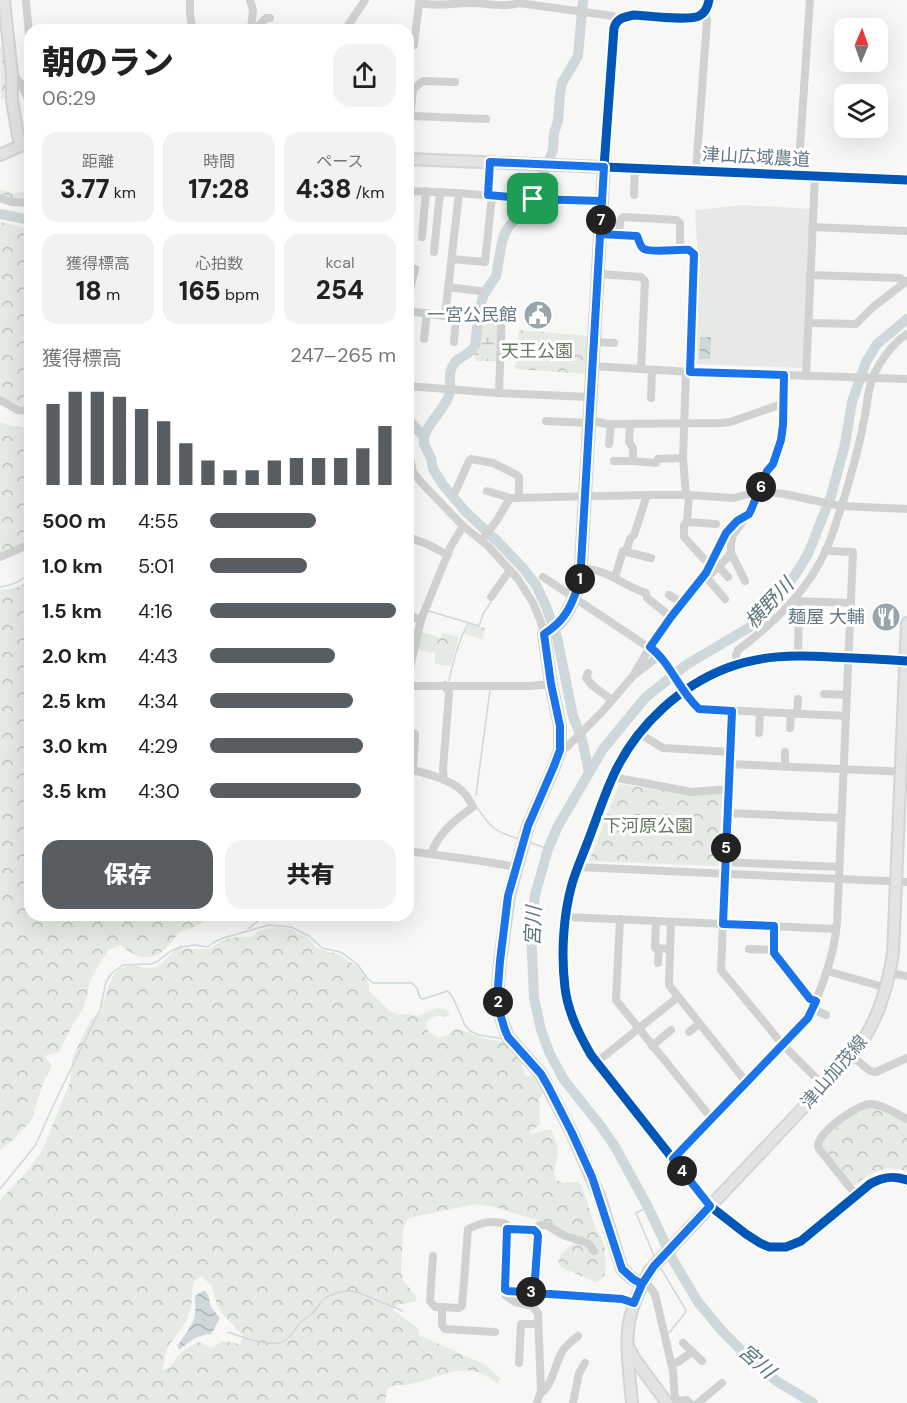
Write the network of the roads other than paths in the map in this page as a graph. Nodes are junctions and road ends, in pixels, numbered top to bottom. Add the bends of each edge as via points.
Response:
1 (4, 0) edge
2 (190, 0) edge
3 (250, 0) edge
4 (365, 0) edge
5 (709, 0) edge
6 (810, 0) edge
7 (26, 1) edge
8 (419, 1) edge
9 (471, 1) edge
10 (518, 2) edge
11 (704, 12) junction
12 (270, 18) dead end
13 (618, 20) junction
14 (28, 24) edge
15 (191, 24) edge
16 (251, 24) edge
17 (260, 24) edge
18 (349, 24) edge
19 (414, 45) edge
20 (12, 74) junction
21 (455, 82) dead end
22 (24, 88) edge
23 (414, 88) edge
24 (414, 116) edge
25 (486, 118) dead end
26 (24, 143) edge
27 (24, 146) edge
28 (0, 155) edge
29 (414, 159) edge
30 (490, 162) junction
31 (604, 167) junction
32 (635, 169) junction
33 (696, 171) junction
34 (798, 176) junction
35 (815, 176) junction
36 (907, 180) edge
37 (414, 191) edge
38 (426, 191) junction
39 (440, 192) junction
40 (459, 193) junction
41 (634, 195) dead end
42 (490, 196) junction
43 (0, 198) edge
44 (602, 201) junction
45 (24, 203) edge
46 (812, 227) junction
47 (907, 231) edge
48 (600, 234) junction
49 (619, 235) junction
50 (422, 237) dead end
51 (680, 249) junction
52 (434, 252) dead end
53 (452, 259) junction
54 (415, 269) dead end
55 (414, 273) edge
56 (598, 274) junction
57 (810, 275) junction
58 (907, 282) edge
59 (448, 287) junction
60 (480, 291) dead end
61 (502, 311) dead end
62 (414, 312) edge
63 (427, 314) junction
64 (445, 316) junction
65 (456, 318) junction
66 (473, 320) dead end
67 (809, 323) junction
68 (907, 334) edge
69 (424, 339) dead end
70 (454, 342) dead end
71 (594, 342) junction
72 (614, 343) dead end
73 (592, 366) junction
74 (641, 369) junction
75 (652, 370) junction
76 (688, 372) junction
77 (784, 375) junction
78 (806, 376) junction
79 (872, 378) junction
80 (907, 379) edge
81 (414, 386) edge
82 (498, 392) junction
83 (590, 397) junction
84 (651, 398) dead end
85 (0, 400) edge
86 (784, 405) junction
87 (24, 410) edge
88 (546, 421) dead end
89 (589, 421) junction
90 (684, 423) junction
91 (610, 424) junction
92 (630, 424) junction
93 (609, 444) dead end
94 (683, 458) junction
95 (614, 461) dead end
96 (633, 461) junction
97 (414, 478) edge
98 (456, 490) dead end
99 (488, 491) dead end
100 (760, 491) junction
101 (647, 495) junction
102 (688, 495) junction
103 (585, 497) junction
104 (514, 498) junction
105 (838, 506) junction
106 (907, 509) edge
107 (749, 514) junction
108 (687, 522) junction
109 (716, 525) dead end
110 (463, 526) junction
111 (414, 539) edge
112 (482, 540) junction
113 (722, 541) junction
114 (24, 547) edge
115 (731, 549) junction
116 (826, 549) junction
117 (626, 552) junction
118 (448, 555) junction
119 (0, 557) edge
120 (651, 558) dead end
121 (715, 565) junction
122 (581, 568) junction
123 (510, 570) junction
124 (543, 577) dead end
125 (615, 577) junction
126 (728, 577) dead end
127 (707, 578) junction
128 (745, 581) dead end
129 (698, 585) junction
130 (669, 595) dead end
131 (491, 597) dead end
132 (574, 598) junction
133 (725, 599) dead end
134 (797, 600) junction
135 (682, 603) junction
136 (851, 603) junction
137 (414, 617) edge
138 (671, 617) junction
139 (421, 620) junction
140 (907, 623) edge
141 (550, 629) junction
142 (650, 647) junction
143 (414, 650) edge
144 (798, 656) junction
145 (661, 657) junction
146 (849, 658) junction
147 (906, 661) edge
148 (737, 664) junction
149 (588, 673) dead end
150 (633, 676) junction
151 (551, 684) junction
152 (446, 685) junction
153 (414, 686) edge
154 (683, 690) junction
155 (824, 694) dead end
156 (847, 695) junction
157 (798, 699) dead end
158 (612, 700) junction
159 (732, 711) junction
160 (760, 712) junction
161 (794, 714) junction
162 (846, 716) junction
163 (790, 728) dead end
164 (759, 733) dead end
165 (640, 734) junction
166 (564, 748) junction
167 (730, 752) junction
168 (785, 752) dead end
169 (730, 764) junction
170 (785, 766) junction
171 (844, 770) junction
172 (414, 771) edge
173 (904, 772) edge
174 (613, 777) junction
175 (443, 778) junction
176 (729, 789) junction
177 (728, 813) junction
178 (841, 818) junction
179 (414, 852) edge
180 (431, 854) junction
181 (725, 862) junction
182 (517, 867) junction
183 (578, 867) junction
184 (839, 867) junction
185 (725, 873) junction
186 (838, 879) junction
187 (901, 882) edge
188 (566, 917) junction
189 (620, 920) junction
190 (723, 924) junction
191 (656, 926) junction
192 (671, 926) junction
193 (774, 926) junction
194 (836, 929) junction
195 (659, 948) junction
196 (670, 949) junction
197 (749, 949) dead end
198 (773, 950) junction
199 (658, 963) dead end
200 (827, 971) junction
201 (890, 973) junction
202 (907, 976) edge
203 (886, 988) junction
204 (678, 997) junction
205 (814, 1005) junction
206 (826, 1015) dead end
207 (699, 1024) junction
208 (639, 1029) junction
209 (671, 1030) dead end
210 (689, 1032) dead end
211 (783, 1045) junction
212 (652, 1046) junction
213 (852, 1056) junction
214 (907, 1058) edge
215 (597, 1062) junction
216 (747, 1083) junction
217 (825, 1086) junction
218 (712, 1119) junction
219 (907, 1119) edge
220 (673, 1159) junction
221 (907, 1180) edge
222 (856, 1195) junction
223 (710, 1206) junction
224 (507, 1229) junction
225 (536, 1232) junction
226 (594, 1251) dead end
227 (433, 1256) dead end
228 (642, 1284) junction
229 (505, 1290) junction
230 (534, 1293) junction
231 (634, 1303) junction
232 (442, 1307) junction
233 (538, 1324) junction
234 (495, 1332) dead end
235 (578, 1336) dead end
236 (684, 1343) dead end
237 (628, 1347) junction
238 (692, 1352) junction
239 (702, 1361) dead end
240 (519, 1363) dead end
241 (585, 1363) dead end
242 (672, 1364) junction
243 (652, 1383) junction
244 (722, 1383) dead end
245 (541, 1393) junction
246 (632, 1397) edge
247 (672, 1402) edge
248 (537, 1403) edge
249 (573, 1403) edge
250 (690, 1403) edge
251 (699, 1403) edge

1 - 20 main road
2 - 15 street
3 - 16 street
4 - 18 street
5 - 11 street
6 - 34 street
7 - 14 street
8 - 9 street via 442,5
8 - 19 street
9 - 10 street via 507,6
10 - 13 street via 613,16
11 - 13 street via 690,18 634,15
11 - 33 street via 707,20
12 - 17 street
13 - 31 street via 614,28
20 - 22 street
20 - 26 main road via 12,101
21 - 23 street via 423,81
24 - 25 street
27 - 28 main road
29 - 30 main road
30 - 31 main road
30 - 42 street
31 - 32 street, 津山広域農道
31 - 44 main road
32 - 33 street, 津山広域農道
32 - 41 street
33 - 34 street, 津山広域農道
34 - 35 street, 津山広域農道
35 - 36 street, 津山広域農道
35 - 46 street
37 - 38 street
38 - 39 street
38 - 50 street
39 - 40 street
39 - 52 street
40 - 42 street
40 - 53 street
42 - 44 street
42 - 53 street via 484,262
43 - 45 street
44 - 48 main road
46 - 47 street
46 - 57 street
48 - 49 street
48 - 56 main road
49 - 51 street via 637,236 644,249
49 - 51 street via 624,217 676,220 680,223
51 - 76 street via 694,254
53 - 59 street
54 - 55 street
56 - 71 main road
56 - 74 street via 641,277 645,281
57 - 58 street via 900,278
57 - 67 street
58 - 67 street via 856,324
59 - 60 street
59 - 64 street
61 - 82 street
62 - 63 street
63 - 64 street
63 - 69 street
64 - 65 street
65 - 66 street
65 - 70 street
67 - 78 street
68 - 79 street via 897,340
71 - 72 street
71 - 73 main road
73 - 74 street
73 - 83 main road
74 - 75 street
75 - 76 street
75 - 84 street
76 - 77 street
76 - 90 street
77 - 78 street
77 - 86 street
78 - 79 street
79 - 80 street
79 - 105 street via 851,476
81 - 82 street
82 - 83 street
83 - 89 main road
85 - 87 street
86 - 90 street via 730,422
86 - 100 street via 781,440
88 - 89 street
89 - 91 street
89 - 103 main road
90 - 92 street
90 - 94 street
91 - 92 street
91 - 93 street
92 - 96 street via 628,442 633,448
94 - 96 street
94 - 102 street
95 - 96 street
97 - 110 street
98 - 104 street via 471,459 493,463 517,475
99 - 104 street
100 - 102 street via 734,498
100 - 105 street
100 - 107 street
101 - 102 street
101 - 103 street
101 - 117 street
102 - 108 street
103 - 104 street
103 - 122 main road
104 - 112 street
105 - 106 street
105 - 116 street
107 - 113 street via 731,527
107 - 115 street via 733,535
108 - 109 street
108 - 121 street via 684,537
110 - 112 street
110 - 118 street
111 - 118 street
112 - 123 street
113 - 115 street
113 - 121 street
114 - 119 street
115 - 121 street
115 - 128 street
116 - 134 street
116 - 136 street via 853,552
117 - 120 street
117 - 125 street via 623,551
118 - 139 street
121 - 126 street
121 - 127 street
121 - 129 street
122 - 125 street
122 - 132 main road
123 - 131 street
123 - 141 street
124 - 132 street
125 - 138 street via 645,593
127 - 129 street
127 - 133 street
129 - 135 street
130 - 135 street
132 - 141 main road
132 - 142 street
134 - 136 street
134 - 144 street
134 - 148 street via 738,650
135 - 138 street
136 - 146 street
137 - 139 street
138 - 142 street
139 - 143 street
140 - 147 main road, 津山加茂線
141 - 151 main road
142 - 145 street
142 - 150 street
144 - 146 street
144 - 148 street
145 - 150 street
145 - 154 street
146 - 147 street
146 - 156 street
147 - 173 main road, 津山加茂線
148 - 154 street
149 - 158 street via 589,682
150 - 158 street
151 - 152 street
151 - 166 main road
152 - 153 street
152 - 175 street
154 - 159 street via 699,709
154 - 165 street
155 - 156 street
156 - 162 street
157 - 161 street
158 - 166 street
159 - 160 street
159 - 167 street
160 - 161 street
160 - 164 street
161 - 162 street
161 - 163 street
162 - 171 street
165 - 167 street via 663,748
165 - 174 street
166 - 182 main road via 528,826
167 - 169 street
168 - 170 street
169 - 170 street
169 - 176 street
170 - 171 street
171 - 173 street
171 - 178 street
172 - 175 street
173 - 187 main road, 津山加茂線
174 - 176 street via 692,792
174 - 183 street
175 - 180 street via 464,791 473,807 444,832
176 - 177 street
177 - 178 street
177 - 181 street
178 - 184 street
179 - 180 street
180 - 182 street
181 - 184 street
181 - 185 street
182 - 228 main road via 508,896 500,961 501,1018 511,1041 544,1080 572,1133 600,1198 622,1269
183 - 185 street
183 - 188 street
184 - 186 street
185 - 186 street
185 - 190 street
186 - 187 street
186 - 194 street
187 - 201 main road, 津山加茂線
188 - 189 street
188 - 215 street via 563,960 570,1011
189 - 191 street
189 - 208 street via 616,1000
190 - 192 street
190 - 193 street
190 - 211 street via 721,970
191 - 192 street
191 - 195 street via 655,948
192 - 196 street
193 - 194 street
193 - 198 street
194 - 200 street
195 - 196 street
195 - 199 street
196 - 204 street via 669,985
197 - 198 street
198 - 205 street
200 - 203 street
200 - 205 street
201 - 202 street
201 - 203 main road, 津山加茂線
203 - 213 main road, 津山加茂線 via 872,1025
204 - 207 street
204 - 208 street
205 - 206 street
205 - 211 street via 808,1018
207 - 210 street
207 - 216 street
208 - 212 street
208 - 215 street
209 - 212 street
211 - 216 street
211 - 217 street
212 - 218 street
213 - 214 street via 870,1071
213 - 217 main road, 津山加茂線
215 - 220 street
216 - 218 street
217 - 223 main road, 津山加茂線
218 - 220 street
219 - 222 street via 875,1104 866,1104 838,1120 820,1140 820,1150
220 - 223 street
221 - 222 street via 880,1178
222 - 223 street via 801,1240 778,1248 760,1243
223 - 228 main road, 津山加茂線
224 - 225 street
224 - 229 street
224 - 232 street via 503,1223 485,1222 468,1229 462,1306
225 - 226 street via 537,1227 546,1225 589,1244
225 - 230 street
227 - 232 street via 430,1301 435,1307
228 - 231 main road, 津山加茂線
228 - 242 street via 655,1294
229 - 230 street
229 - 233 street via 505,1295 515,1302 537,1310
230 - 231 street
231 - 237 main road, 津山加茂線
232 - 234 street via 445,1329
233 - 240 street via 521,1324
233 - 245 street
235 - 245 street via 561,1352 550,1383
236 - 238 street
237 - 243 main road
237 - 246 main road, 津山加茂線
238 - 239 street
238 - 242 street
241 - 249 street
242 - 247 street
243 - 246 main road via 640,1382 633,1387
243 - 247 main road
244 - 251 street
245 - 248 street
247 - 250 street

